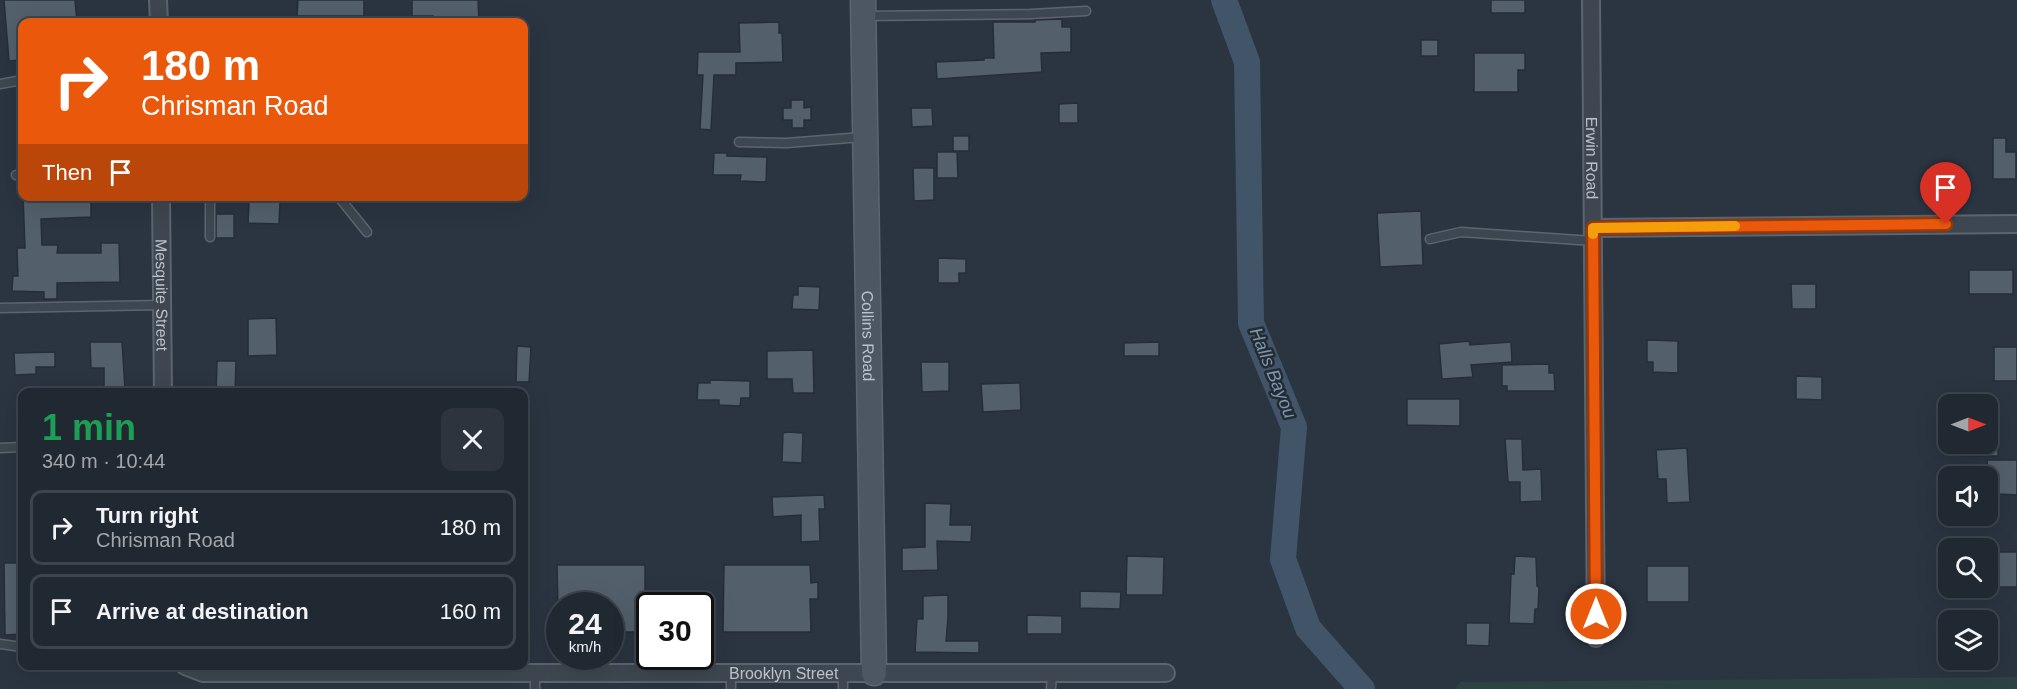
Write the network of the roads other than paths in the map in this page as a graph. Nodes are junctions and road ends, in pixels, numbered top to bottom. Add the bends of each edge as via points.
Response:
1 (158, 0) edge
2 (1591, 0) edge
3 (863, 8) edge
4 (1086, 11) dead end
5 (159, 18) edge
6 (18, 81) edge
7 (0, 84) edge
8 (865, 136) junction
9 (739, 142) dead end
10 (161, 201) edge
11 (210, 201) edge
12 (342, 201) edge
13 (2017, 224) edge
14 (367, 232) dead end
15 (1593, 234) junction
16 (210, 237) dead end
17 (1430, 239) dead end
18 (162, 305) junction
19 (0, 308) edge
20 (163, 388) edge
21 (18, 447) edge
22 (0, 448) edge
23 (1596, 638) dead end
24 (0, 644) edge
25 (18, 646) edge
26 (195, 670) edge
27 (279, 670) edge
28 (874, 673) junction
29 (1166, 673) dead end
30 (535, 681) edge
31 (731, 681) edge
32 (843, 681) edge
33 (1051, 681) edge

1 - 5 street
2 - 15 street, Erwin Road
3 - 4 lane via 1031,14
3 - 8 street, Collins Road
6 - 7 lane
8 - 9 lane via 787,143
8 - 28 street, Collins Road
10 - 18 street, Mesquite Street
11 - 16 lane
12 - 14 lane
13 - 15 street
15 - 17 lane via 1461,232
15 - 23 street, Erwin Road
18 - 19 lane
18 - 20 street, Mesquite Street
21 - 22 lane
24 - 25 lane
26 - 27 street, Brooklyn Street
27 - 30 street, Brooklyn Street
28 - 32 street, Brooklyn Street
28 - 33 street, Brooklyn Street
29 - 33 street, Brooklyn Street
30 - 31 street, Brooklyn Street
31 - 32 street, Brooklyn Street

